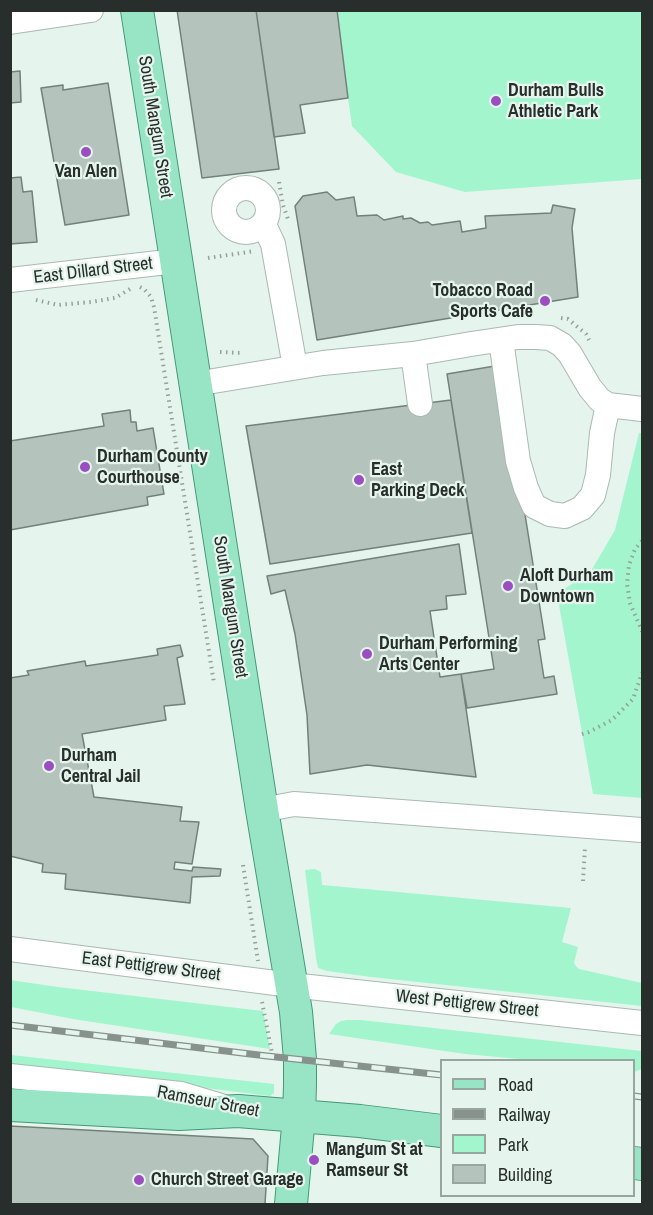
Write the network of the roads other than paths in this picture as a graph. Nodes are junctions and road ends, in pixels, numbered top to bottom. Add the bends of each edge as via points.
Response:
1 (91, 10) edge
2 (136, 10) edge
3 (10, 22) edge
4 (263, 225) dead end
5 (176, 261) junction
6 (10, 280) edge
7 (501, 340) junction
8 (413, 354) junction
9 (295, 367) junction
10 (195, 384) junction
11 (420, 404) dead end
12 (608, 405) junction
13 (642, 409) edge
14 (262, 810) junction
15 (642, 831) edge
16 (10, 949) edge
17 (291, 985) junction
18 (642, 1023) edge
19 (10, 1076) edge
20 (10, 1105) edge
21 (238, 1111) junction
22 (299, 1116) junction
23 (440, 1131) edge
24 (291, 1204) edge

1 - 3 street
2 - 5 main road, South Mangum Street
4 - 9 street via 273,244
5 - 6 street, East Dillard Street
5 - 10 main road, South Mangum Street
7 - 8 street
7 - 12 street via 550,338 562,345 590,388
7 - 12 street via 518,461 534,506 565,516 582,508 593,495
8 - 9 street
8 - 11 street
9 - 10 street
10 - 14 main road, South Mangum Street
12 - 13 street
14 - 15 street via 294,804
14 - 17 main road, South Mangum Street
16 - 17 street, East Pettigrew Street
17 - 18 street, West Pettigrew Street
17 - 22 main road, South Mangum Street via 300,1059
19 - 21 street, Ramseur Street via 181,1094
20 - 21 main road via 179,1114
21 - 22 main road, Ramseur Street
22 - 23 main road, Ramseur Street
22 - 24 main road, South Mangum Street

